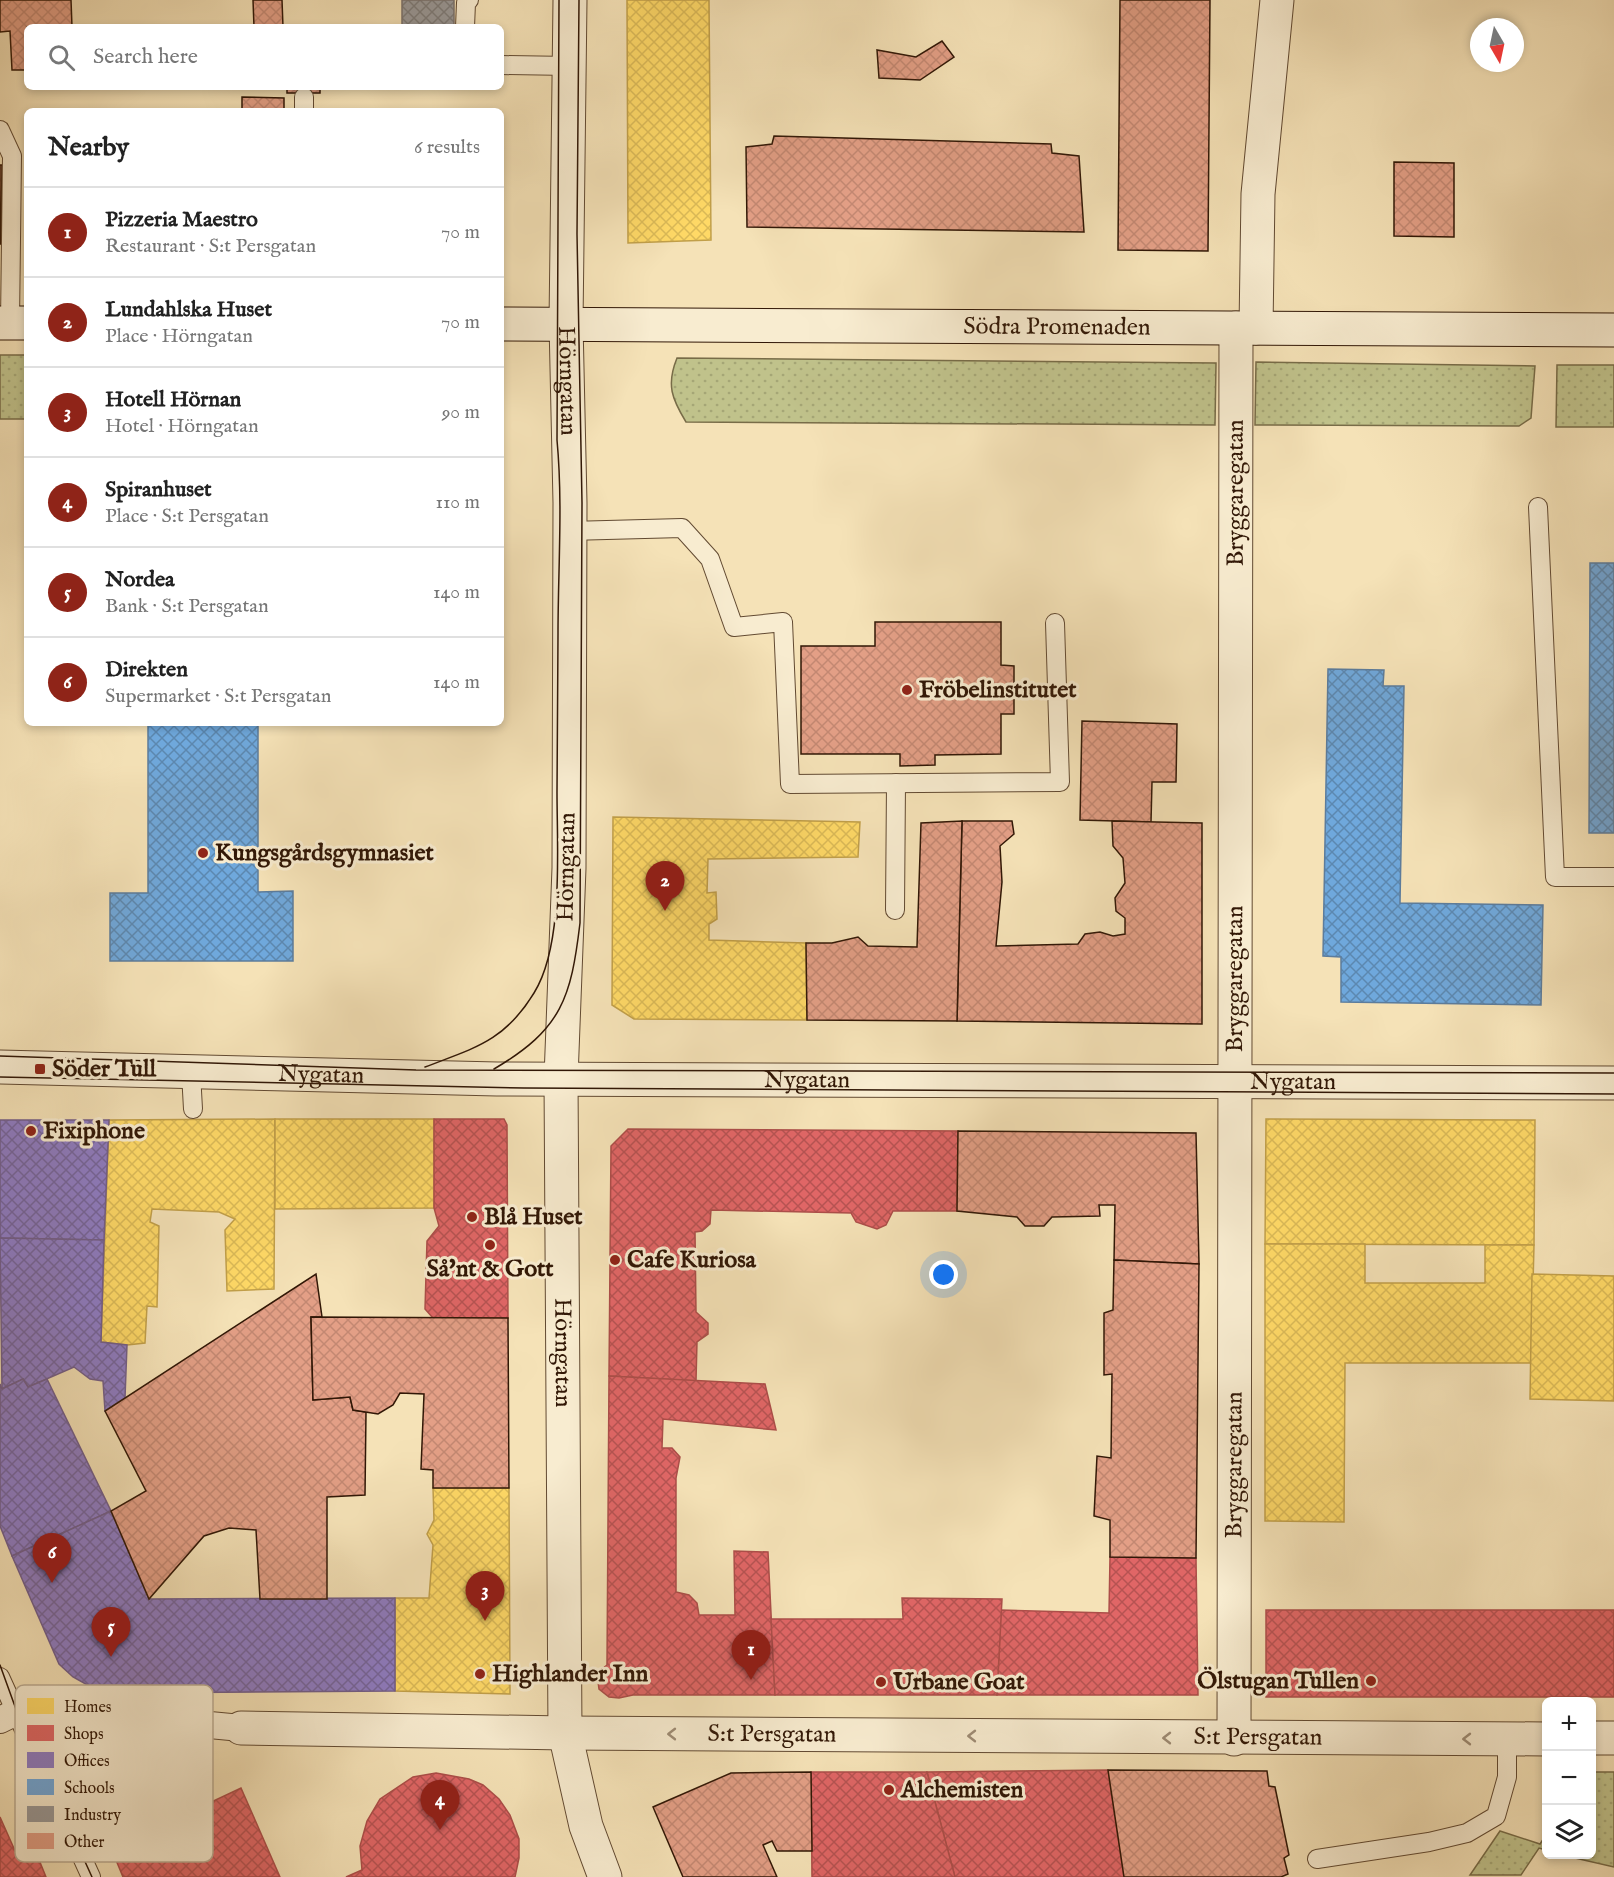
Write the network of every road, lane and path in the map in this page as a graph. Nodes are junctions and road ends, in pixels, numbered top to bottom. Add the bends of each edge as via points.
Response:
1 (469, 0) edge
2 (570, 0) edge
3 (1277, 0) edge
4 (465, 24) edge
5 (504, 65) edge
6 (570, 66) junction
7 (0, 130) edge
8 (12, 323) edge
9 (566, 323) junction
10 (504, 324) edge
11 (1246, 328) junction
12 (1614, 330) edge
13 (1538, 507) dead end
14 (570, 531) junction
15 (1055, 623) dead end
16 (896, 783) junction
17 (1614, 877) edge
18 (895, 910) dead end
19 (0, 1067) edge
20 (191, 1074) junction
21 (561, 1078) junction
22 (1236, 1081) junction
23 (1614, 1083) edge
24 (193, 1109) dead end
25 (0, 1677) edge
26 (8, 1716) edge
27 (213, 1725) edge
28 (241, 1728) joint
29 (15, 1730) edge
30 (565, 1733) junction
31 (1234, 1738) junction
32 (1542, 1738) edge
33 (1596, 1738) edge
34 (1614, 1738) edge
35 (1507, 1739) junction
36 (1317, 1859) dead end
37 (83, 1862) edge
38 (91, 1877) edge
39 (605, 1877) edge

1 - 4 lane via 465,3
2 - 6 street, Hörngatan
3 - 11 street, Bryggaregatan
5 - 6 lane
6 - 9 street, Hörngatan
7 - 8 lane via 12,156
9 - 10 street, Södra Promenaden
9 - 11 street, Södra Promenaden
9 - 14 street, Hörngatan
11 - 12 street, Södra Promenaden
11 - 22 street, Bryggaregatan
13 - 17 lane via 1555,877
14 - 16 lane via 682,528 710,559 734,627 783,622 790,784
14 - 21 street, Hörngatan via 569,868
15 - 16 lane via 1060,782
16 - 18 lane
19 - 20 street, Nygatan
20 - 21 street, Nygatan
20 - 24 lane
21 - 22 street, Nygatan
21 - 30 street, Hörngatan
22 - 23 street, Nygatan
22 - 31 street, Bryggaregatan
25 - 26 lane
26 - 29 lane
27 - 28 street, S:t Persgatan
28 - 30 street, S:t Persgatan
31 -> 30 street, S:t Persgatan
30 - 39 street, Hörngatan via 586,1826
35 -> 31 street, S:t Persgatan
32 - 35 street, S:t Persgatan
33 - 34 street
35 - 36 lane via 1507,1777 1496,1816 1467,1833
37 - 38 lane

